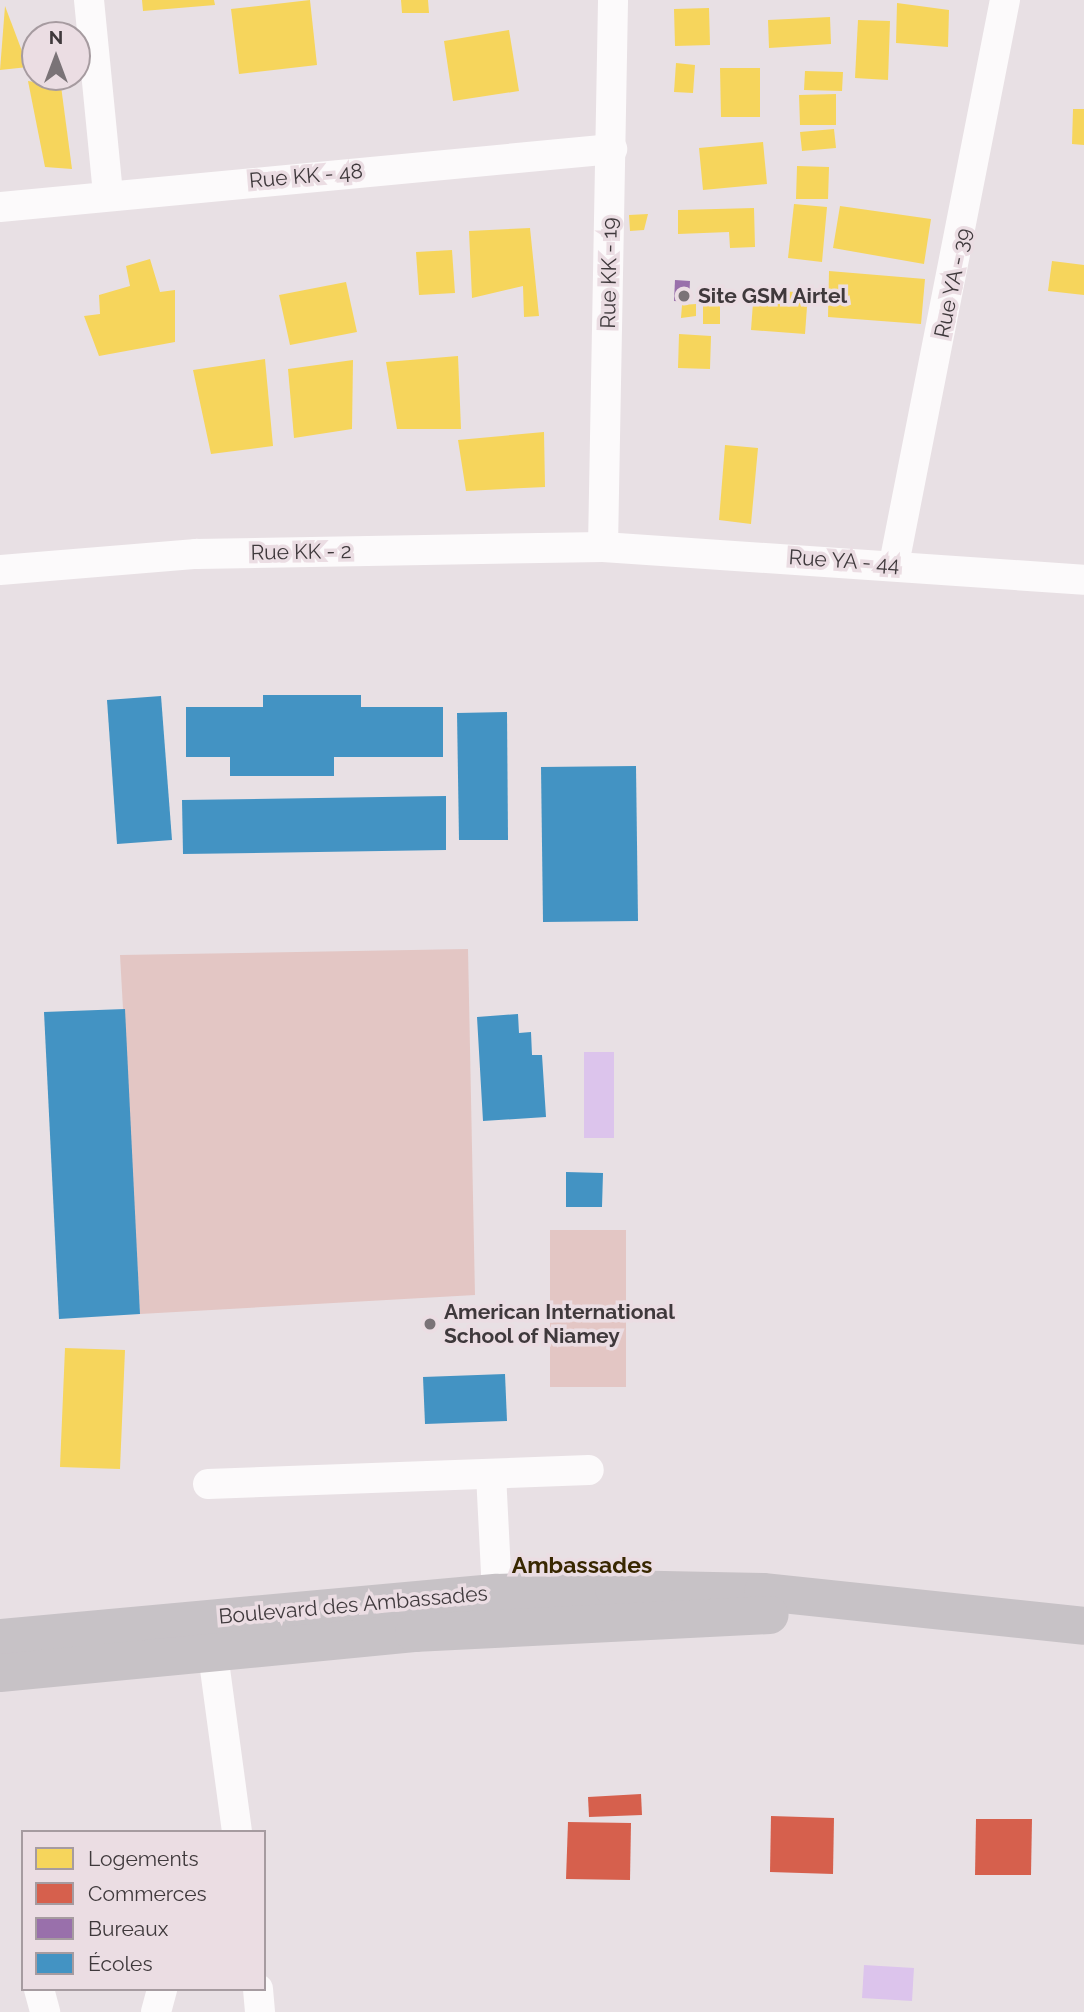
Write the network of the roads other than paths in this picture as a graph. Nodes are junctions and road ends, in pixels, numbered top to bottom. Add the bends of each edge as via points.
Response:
1 (89, 0) edge
2 (613, 0) edge
3 (1004, 0) edge
4 (612, 149) junction
5 (108, 194) junction
6 (0, 206) edge
7 (603, 547) junction
8 (894, 564) junction
9 (0, 570) edge
10 (1084, 580) edge
11 (589, 1470) dead end
12 (491, 1474) junction
13 (208, 1484) dead end
14 (497, 1592) junction
15 (916, 1607) junction
16 (209, 1618) junction
17 (1084, 1626) edge
18 (0, 1638) edge
19 (214, 1656) junction
20 (0, 1673) edge
21 (237, 1830) edge
22 (40, 1991) edge
23 (161, 1991) edge
24 (258, 1991) edge
25 (45, 2012) edge
26 (156, 2012) edge
27 (260, 2012) edge

1 - 5 street
2 - 4 street, Rue KK - 19
3 - 8 street, Rue YA - 39
4 - 5 street, Rue KK - 48
4 - 7 street, Rue KK - 19
5 - 6 street, Rue KK - 48
7 - 8 street, Rue YA - 44
7 - 9 street, Rue KK - 2 via 196,554
8 - 10 street, Rue YA - 44
11 - 12 street
12 - 13 street
12 - 14 street
14 - 15 main road, Boulevard des Ambassades via 763,1592
14 - 16 main road, Boulevard des Ambassades
15 - 17 main road, Boulevard des Ambassades
15 - 19 main road, Boulevard des Ambassades via 414,1633
16 - 18 main road, Boulevard des Ambassades
16 - 19 street
19 - 20 main road, Boulevard des Ambassades
19 - 21 street
22 - 25 street
23 - 26 street
24 - 27 street

